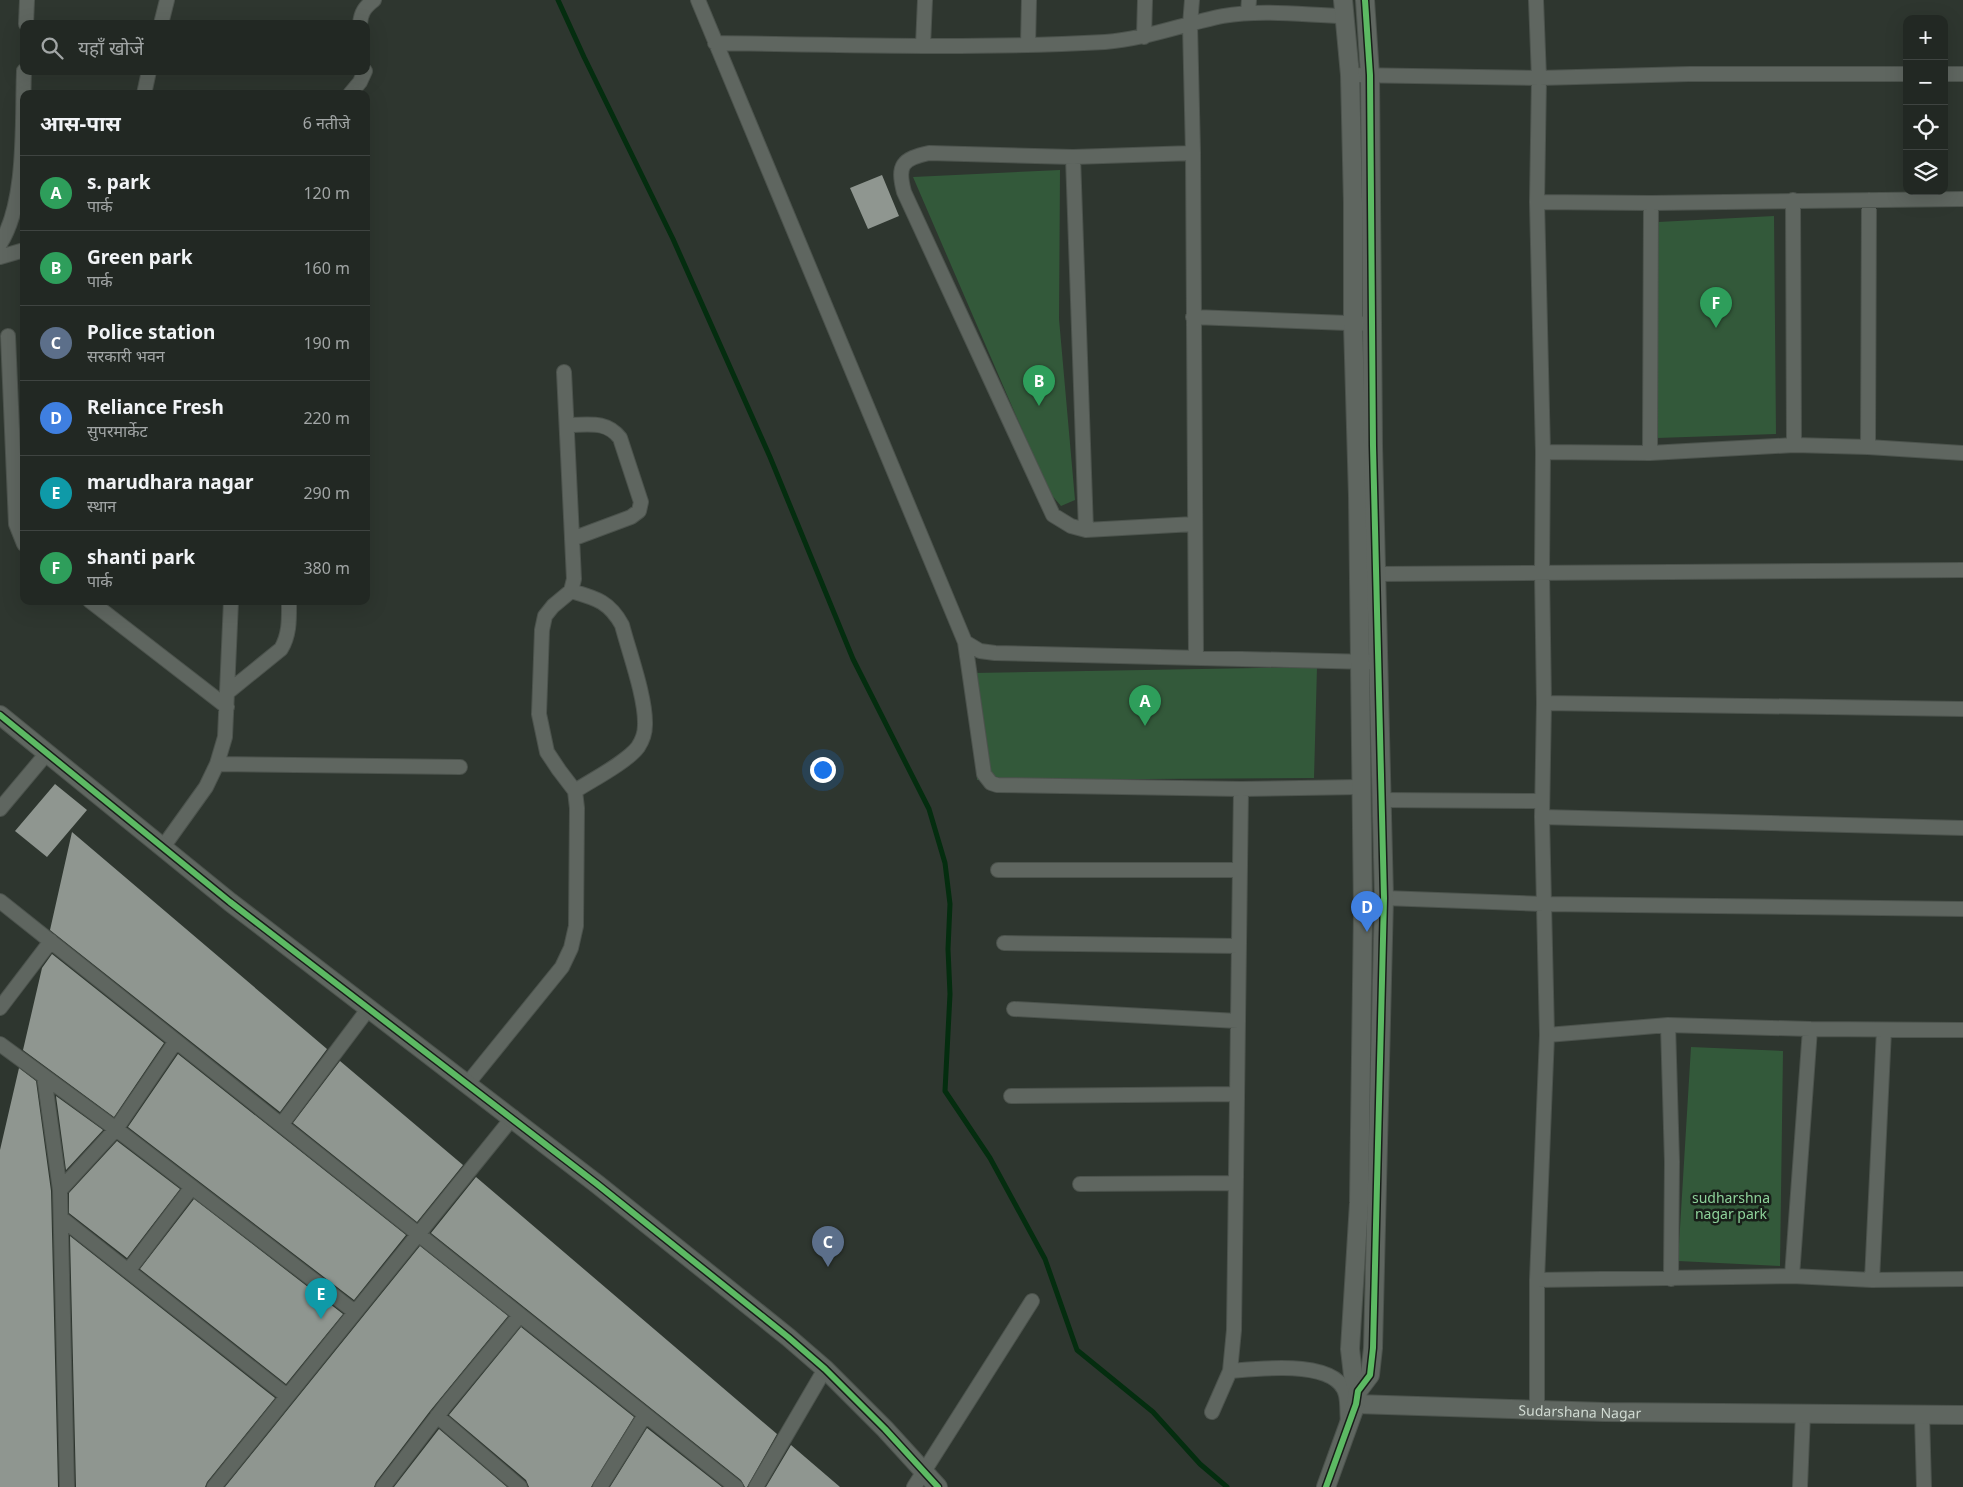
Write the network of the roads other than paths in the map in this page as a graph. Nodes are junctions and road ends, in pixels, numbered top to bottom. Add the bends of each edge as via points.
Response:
1 (27, 0) edge
2 (167, 0) edge
3 (374, 0) edge
4 (698, 0) edge
5 (925, 0) edge
6 (1029, 0) edge
7 (1145, 0) edge
8 (1192, 0) edge
9 (1365, 0) edge
10 (1536, 0) edge
11 (1249, 6) edge
12 (1343, 8) edge
13 (26, 20) edge
14 (162, 20) edge
15 (360, 20) edge
16 (1190, 24) junction
17 (1144, 37) junction
18 (715, 43) junction
19 (1028, 45) junction
20 (924, 46) junction
21 (1903, 74) edge
22 (1948, 74) edge
23 (1963, 74) edge
24 (24, 75) edge
25 (148, 75) edge
26 (363, 75) edge
27 (1350, 75) junction
28 (1370, 75) junction
29 (1539, 78) junction
30 (23, 90) edge
31 (145, 90) edge
32 (353, 90) edge
33 (1193, 152) junction
34 (1072, 157) junction
35 (20, 171) edge
36 (1963, 199) edge
37 (1793, 200) junction
38 (1870, 200) junction
39 (1537, 202) junction
40 (1651, 203) junction
41 (0, 244) edge
42 (20, 251) edge
43 (0, 258) edge
44 (1194, 317) junction
45 (1353, 324) junction
46 (1372, 324) junction
47 (8, 336) dead end
48 (564, 372) dead end
49 (567, 425) junction
50 (1794, 445) junction
51 (1868, 447) junction
52 (1543, 452) junction
53 (1650, 453) junction
54 (1963, 453) edge
55 (1194, 524) junction
56 (1086, 530) junction
57 (20, 534) edge
58 (572, 539) junction
59 (1963, 570) edge
60 (1542, 572) junction
61 (1377, 574) junction
62 (571, 591) junction
63 (95, 605) edge
64 (230, 605) edge
65 (289, 605) edge
66 (965, 642) junction
67 (1196, 657) junction
68 (1378, 661) junction
69 (1358, 662) junction
70 (228, 692) junction
71 (1544, 703) junction
72 (227, 707) junction
73 (1963, 709) edge
74 (0, 715) edge
75 (47, 753) junction
76 (217, 764) junction
77 (460, 767) dead end
78 (1360, 788) junction
79 (1241, 790) junction
80 (576, 791) junction
81 (1382, 800) junction
82 (1542, 801) junction
83 (0, 809) edge
84 (1542, 817) junction
85 (1963, 828) edge
86 (163, 847) junction
87 (998, 870) dead end
88 (1240, 870) junction
89 (1384, 898) junction
90 (0, 901) edge
91 (1543, 904) junction
92 (1963, 909) edge
93 (51, 942) junction
94 (1004, 943) dead end
95 (1239, 946) junction
96 (0, 1008) edge
97 (370, 1008) junction
98 (1014, 1009) dead end
99 (1238, 1021) junction
100 (1668, 1025) junction
101 (1810, 1029) junction
102 (1884, 1030) junction
103 (1963, 1030) edge
104 (1547, 1035) junction
105 (176, 1041) junction
106 (0, 1044) edge
107 (44, 1076) junction
108 (468, 1083) junction
109 (1237, 1094) junction
110 (1011, 1096) dead end
111 (512, 1118) junction
112 (281, 1124) junction
113 (116, 1129) junction
114 (1235, 1183) junction
115 (1080, 1184) dead end
116 (192, 1187) junction
117 (60, 1190) junction
118 (61, 1218) junction
119 (418, 1234) junction
120 (128, 1271) junction
121 (1792, 1276) junction
122 (1670, 1279) junction
123 (1963, 1279) edge
124 (1537, 1280) junction
125 (1872, 1280) junction
126 (1032, 1301) dead end
127 (355, 1312) junction
128 (520, 1315) junction
129 (825, 1369) junction
130 (1230, 1371) junction
131 (287, 1396) junction
132 (1357, 1398) junction
133 (1537, 1410) junction
134 (1212, 1412) dead end
135 (1803, 1413) junction
136 (1922, 1414) junction
137 (645, 1415) junction
138 (1963, 1415) edge
139 (437, 1416) junction
140 (1348, 1423) junction
141 (924, 1471) junction
142 (1328, 1486) edge
143 (67, 1487) edge
144 (214, 1487) edge
145 (383, 1487) edge
146 (520, 1487) edge
147 (600, 1487) edge
148 (736, 1487) edge
149 (756, 1487) edge
150 (914, 1487) edge
151 (938, 1487) edge
152 (1800, 1487) edge
153 (1924, 1487) edge

1 - 13 street
2 - 14 street
3 - 15 street via 365,7
4 - 18 street
5 - 20 street
6 - 19 street
7 - 17 street
8 - 16 street
9 - 28 street
10 - 29 street
11 - 12 street
11 - 16 street
12 - 27 street
16 - 17 street
16 - 33 street
17 - 19 street
18 - 20 street
18 - 66 street
19 - 20 street
21 - 29 street
22 - 23 street
24 - 30 street
25 - 31 street
26 - 32 street
27 - 28 street
27 - 45 street
28 - 29 street
28 - 46 street
29 - 39 street
33 - 34 street
33 - 44 street
34 - 56 street
34 - 56 street via 929,153 914,156 904,164 900,175 904,192 1053,515 1071,526
35 - 41 street via 15,206 7,234
36 - 38 street
37 - 38 street
37 - 40 street
37 - 50 street
38 - 51 street
39 - 40 street
39 - 52 street
40 - 53 street
42 - 43 street
44 - 45 street
44 - 55 street
45 - 46 street
45 - 69 street
46 - 61 street
47 - 57 street via 16,524
48 - 49 street
49 - 58 street
49 - 58 street via 602,425 613,429 620,438 641,502 639,511 631,517
50 - 51 street
50 - 53 street
51 - 54 street
52 - 53 street
52 - 60 street
55 - 56 street
55 - 67 street
58 - 62 street via 574,579
59 - 60 street
60 - 61 street
60 - 71 street
61 - 68 street
62 - 80 street via 545,616 539,714 547,752
62 - 80 street via 597,599 612,610 622,625 646,726 638,748
63 - 72 street
64 - 70 street
65 - 70 street via 289,626 281,649
66 - 67 street via 980,651 995,653
66 - 79 street via 984,774 991,783
67 - 69 street
68 - 69 street
68 - 81 street
69 - 78 street
70 - 72 street
71 - 73 street
71 - 82 street
72 - 76 street via 225,737
74 - 75 street
75 - 83 street
75 - 86 street
76 - 77 street
76 - 86 street via 206,787
78 - 79 street
78 - 132 street via 1363,911 1359,1203 1350,1349
79 - 88 street
80 - 108 street via 576,926 571,948 562,967
81 - 82 street
81 - 89 street
82 - 84 street
84 - 85 street
84 - 91 street
86 - 97 street
87 - 88 street
88 - 95 street
89 - 91 street
89 - 132 street via 1373,1348 1370,1376
90 - 93 street
91 - 92 street
91 - 104 street
93 - 96 street
93 - 105 street
94 - 95 street
95 - 99 street
97 - 108 street
97 - 112 street
98 - 99 street
99 - 109 street
100 - 101 street
100 - 104 street
100 - 122 street via 1672,1162
101 - 102 street
101 - 121 street
102 - 103 street
102 - 125 street
104 - 124 street
105 - 112 street
105 - 113 street
106 - 107 street
107 - 113 street
107 - 117 street
108 - 111 street
109 - 110 street
109 - 114 street
111 - 119 street
111 - 129 street
112 - 119 street
113 - 116 street
113 - 117 street
114 - 115 street
114 - 130 street via 1234,1330
116 - 120 street
116 - 127 street
117 - 118 street
118 - 120 street
118 - 143 street
119 - 127 street
119 - 128 street
120 - 131 street
121 - 122 street
121 - 125 street
122 - 124 street
123 - 125 street
124 - 133 street
126 - 141 street
127 - 131 street
128 - 137 street
128 - 139 street
129 - 141 street
129 - 149 street
130 - 134 street
130 - 140 street via 1294,1368 1330,1377 1346,1394
131 - 144 street
132 - 133 street, Sudarshana Nagar
132 - 140 street
133 - 135 street, Sudarshana Nagar
135 - 136 street, Sudarshana Nagar
135 - 152 street
136 - 138 street, Sudarshana Nagar
136 - 153 street
137 - 147 street
137 - 148 street
139 - 145 street
139 - 146 street
140 - 142 street
141 - 150 street
141 - 151 street

